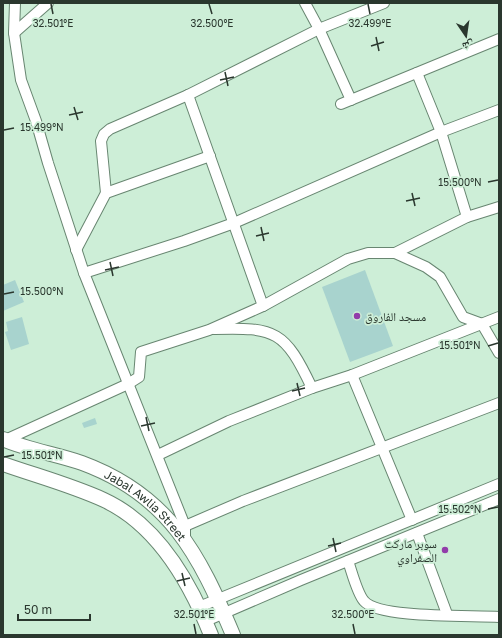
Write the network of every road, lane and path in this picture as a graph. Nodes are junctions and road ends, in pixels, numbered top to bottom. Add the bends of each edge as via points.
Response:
1 (15, 3) edge
2 (48, 3) edge
3 (305, 3) edge
4 (384, 3) edge
5 (319, 29) junction
6 (14, 33) junction
7 (499, 39) edge
8 (417, 73) junction
9 (188, 94) junction
10 (499, 110) edge
11 (441, 132) junction
12 (210, 156) junction
13 (106, 193) junction
14 (499, 206) edge
15 (467, 217) junction
16 (234, 223) junction
17 (76, 250) junction
18 (395, 253) junction
19 (84, 273) junction
20 (263, 306) junction
21 (499, 317) edge
22 (482, 324) junction
23 (209, 330) junction
24 (499, 353) edge
25 (352, 374) junction
26 (128, 384) junction
27 (312, 388) junction
28 (499, 403) edge
29 (4, 440) edge
30 (383, 448) junction
31 (158, 455) junction
32 (3, 464) edge
33 (499, 484) edge
34 (499, 499) edge
35 (412, 520) junction
36 (185, 532) junction
37 (417, 533) junction
38 (348, 561) junction
39 (218, 599) junction
40 (199, 607) junction
41 (224, 613) junction
42 (447, 614) junction
43 (499, 617) edge
44 (206, 621) junction
45 (211, 635) edge
46 (233, 635) edge

1 - 6 street
2 - 6 street
3 - 5 street
4 - 5 street
5 - 8 street via 346,102
5 - 9 street
6 - 17 street via 21,80
7 - 8 street
8 - 11 street
9 - 12 street
9 - 13 street via 104,134 102,140
10 - 11 street
11 - 15 street
11 - 16 street
12 - 13 street
12 - 16 street
13 - 17 street
14 - 15 street
15 - 18 street
16 - 19 street
16 - 20 street
17 - 19 street
18 - 20 street via 368,253 348,259
18 - 22 street via 426,267 440,277 463,316
19 - 26 street
20 - 23 street
21 - 22 street
22 - 24 street
22 - 25 street
23 - 26 street via 141,352 139,377
23 - 27 street via 247,328 278,336 292,350
25 - 27 street
25 - 30 street
26 - 29 street
26 - 31 street
27 - 31 street via 229,421
28 - 30 street
29 - 36 highway, Jabal Awlia Street via 82,464 114,477 136,490
30 - 35 street
30 - 36 street via 243,501
31 - 36 street
32 - 40 highway, Jabal Awlia Street via 104,500 122,510 158,542 182,576
33 - 35 street
34 - 37 street
35 - 39 street
36 - 39 highway, Jabal Awlia Street
37 - 38 street
37 - 42 street
38 - 41 street
38 - 42 street via 363,600 369,605 414,615
39 - 40 street
39 - 41 highway, Jabal Awlia Street
40 - 44 highway, Jabal Awlia Street
41 - 44 street
41 - 46 highway, Jabal Awlia Street
42 - 43 street
44 - 45 highway, Jabal Awlia Street

